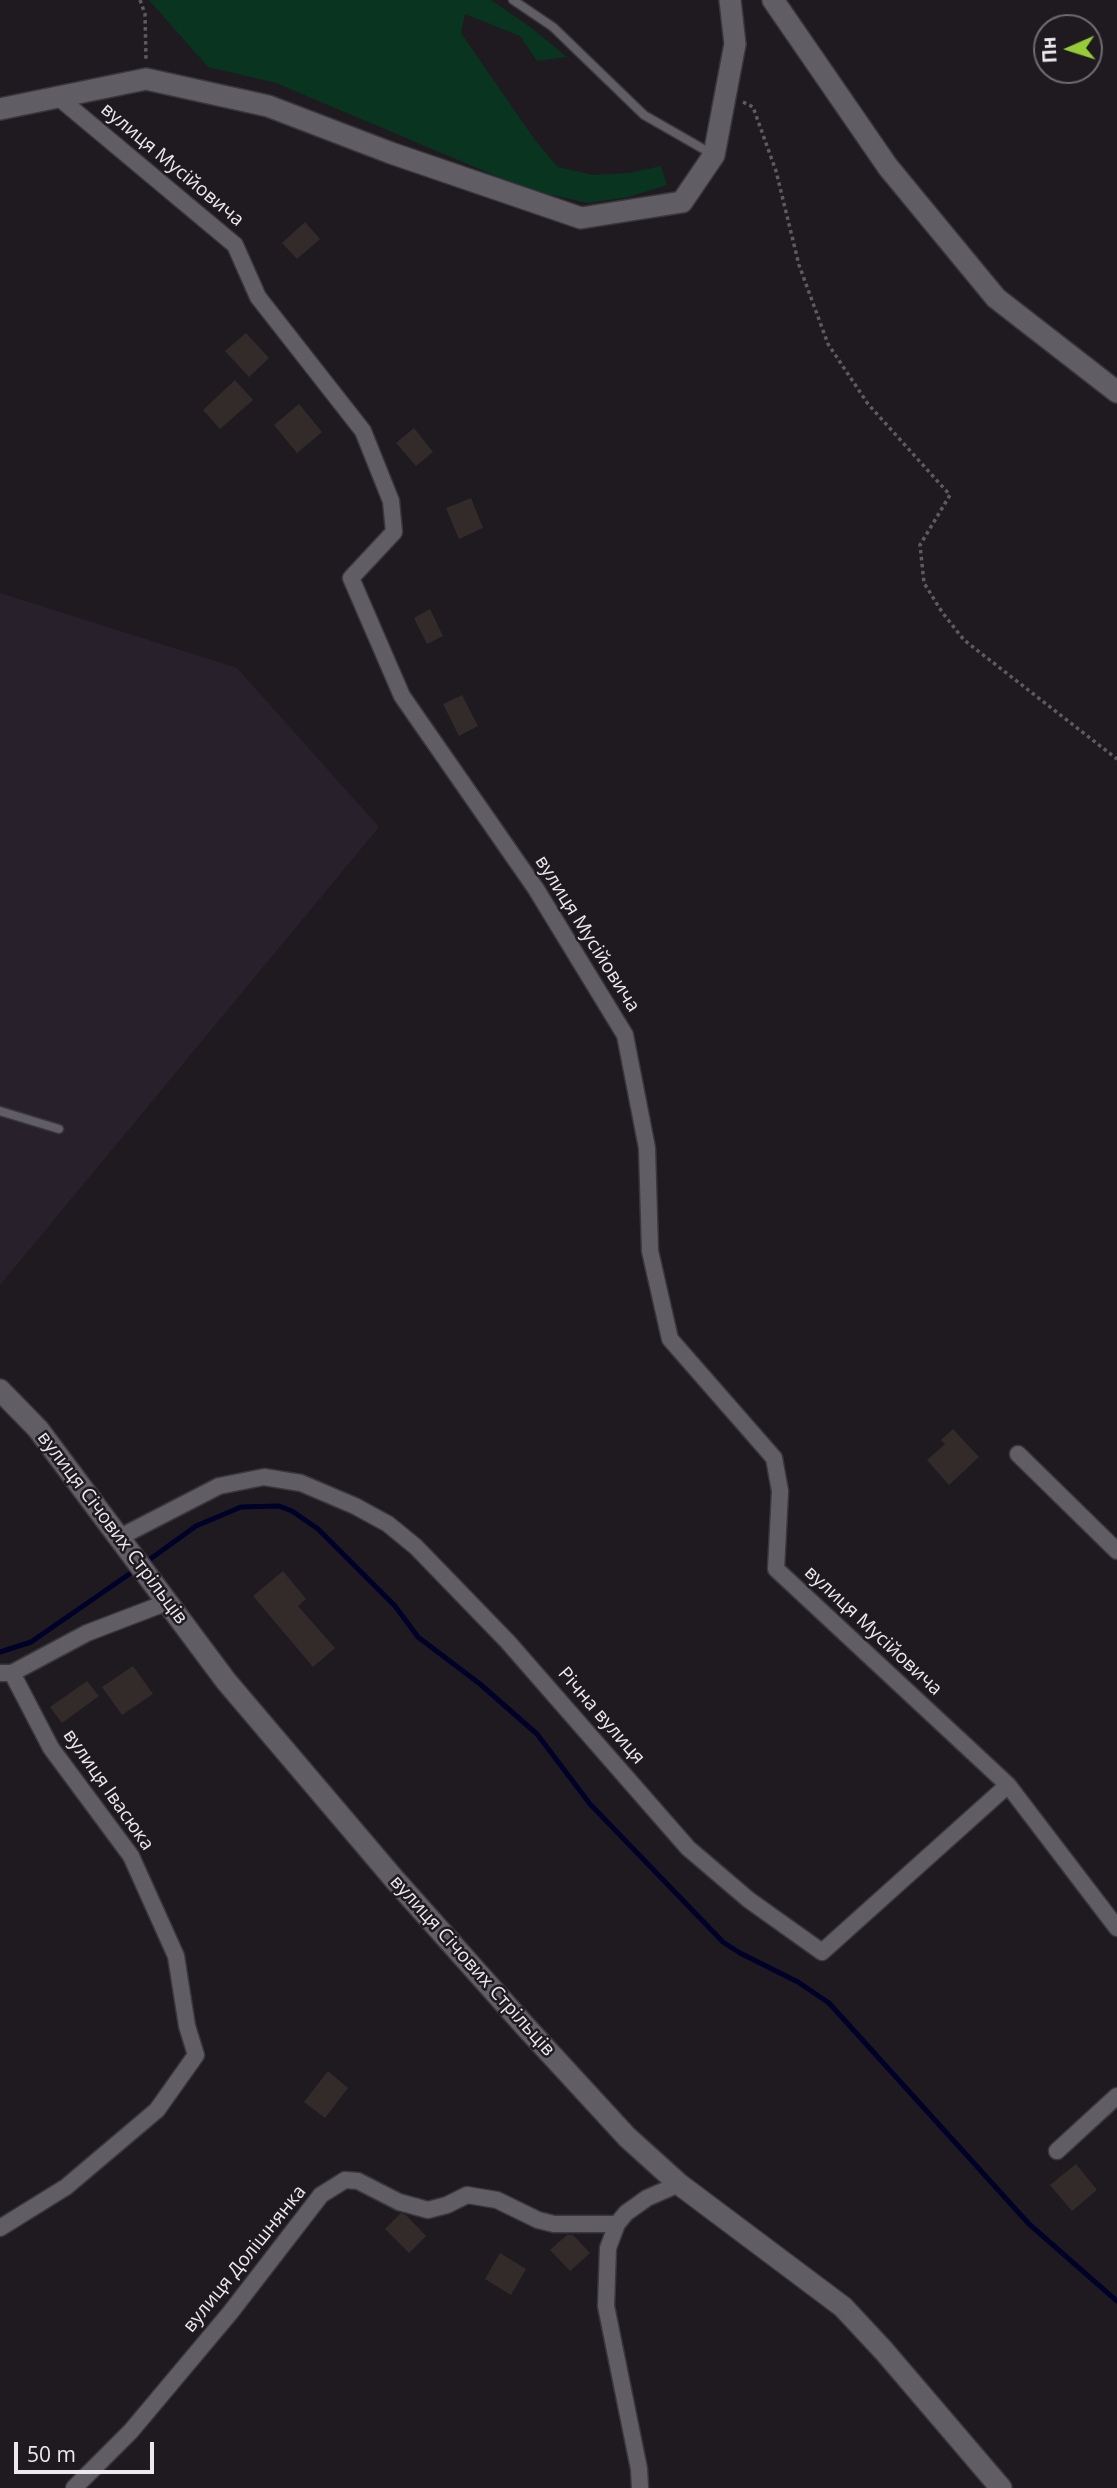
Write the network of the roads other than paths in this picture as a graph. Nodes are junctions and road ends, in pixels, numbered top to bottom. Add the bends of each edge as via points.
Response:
1 (513, 0) edge
2 (730, 0) edge
3 (773, 0) edge
4 (58, 97) junction
5 (0, 109) edge
6 (714, 155) junction
7 (1117, 392) edge
8 (0, 1111) edge
9 (59, 1129) dead end
10 (0, 1390) edge
11 (1018, 1454) dead end
12 (120, 1537) junction
13 (1117, 1551) edge
14 (168, 1602) junction
15 (6, 1673) edge
16 (1008, 1785) junction
17 (1117, 1928) edge
18 (1117, 2096) edge
19 (1057, 2151) dead end
20 (678, 2184) junction
21 (617, 2224) junction
22 (0, 2228) edge
23 (74, 2488) edge
24 (640, 2488) edge
25 (1001, 2488) edge

1 - 6 lane via 553,27 643,115
2 - 6 street via 735,44
3 - 7 street via 888,167 996,298
4 - 5 street
4 - 6 street via 146,79 268,106 581,218 682,202
4 - 16 street, вулиця Мусійовича via 235,245 258,297 363,432 391,502 394,532 351,578 402,696 536,889 625,1035 648,1147 650,1251 670,1339 774,1458 780,1491 775,1569
8 - 9 lane
10 - 12 street, вулиця Січових Стрільців via 38,1429
11 - 13 street
12 - 14 street, вулиця Січових Стрільців
12 - 16 street, Річна вулиця via 219,1486 264,1477 301,1483 388,1524 416,1546 508,1642 688,1848 748,1900 822,1952
14 - 15 street via 87,1633
14 - 20 street, вулиця Січових Стрільців via 226,1681 395,1880 627,2137
15 - 22 street, вулиця Івасюка via 51,1748 131,1856 176,1956 196,2055 156,2110 66,2187
16 - 17 street, вулиця Мусійовича
18 - 19 street
20 - 21 street via 647,2198
20 - 25 street, вулиця Січових Стрільців via 843,2307
21 - 23 street, вулиця Долішнянка via 554,2224 496,2200 467,2195 428,2210 345,2180 321,2195 131,2431
21 - 24 street via 608,2248 606,2306

